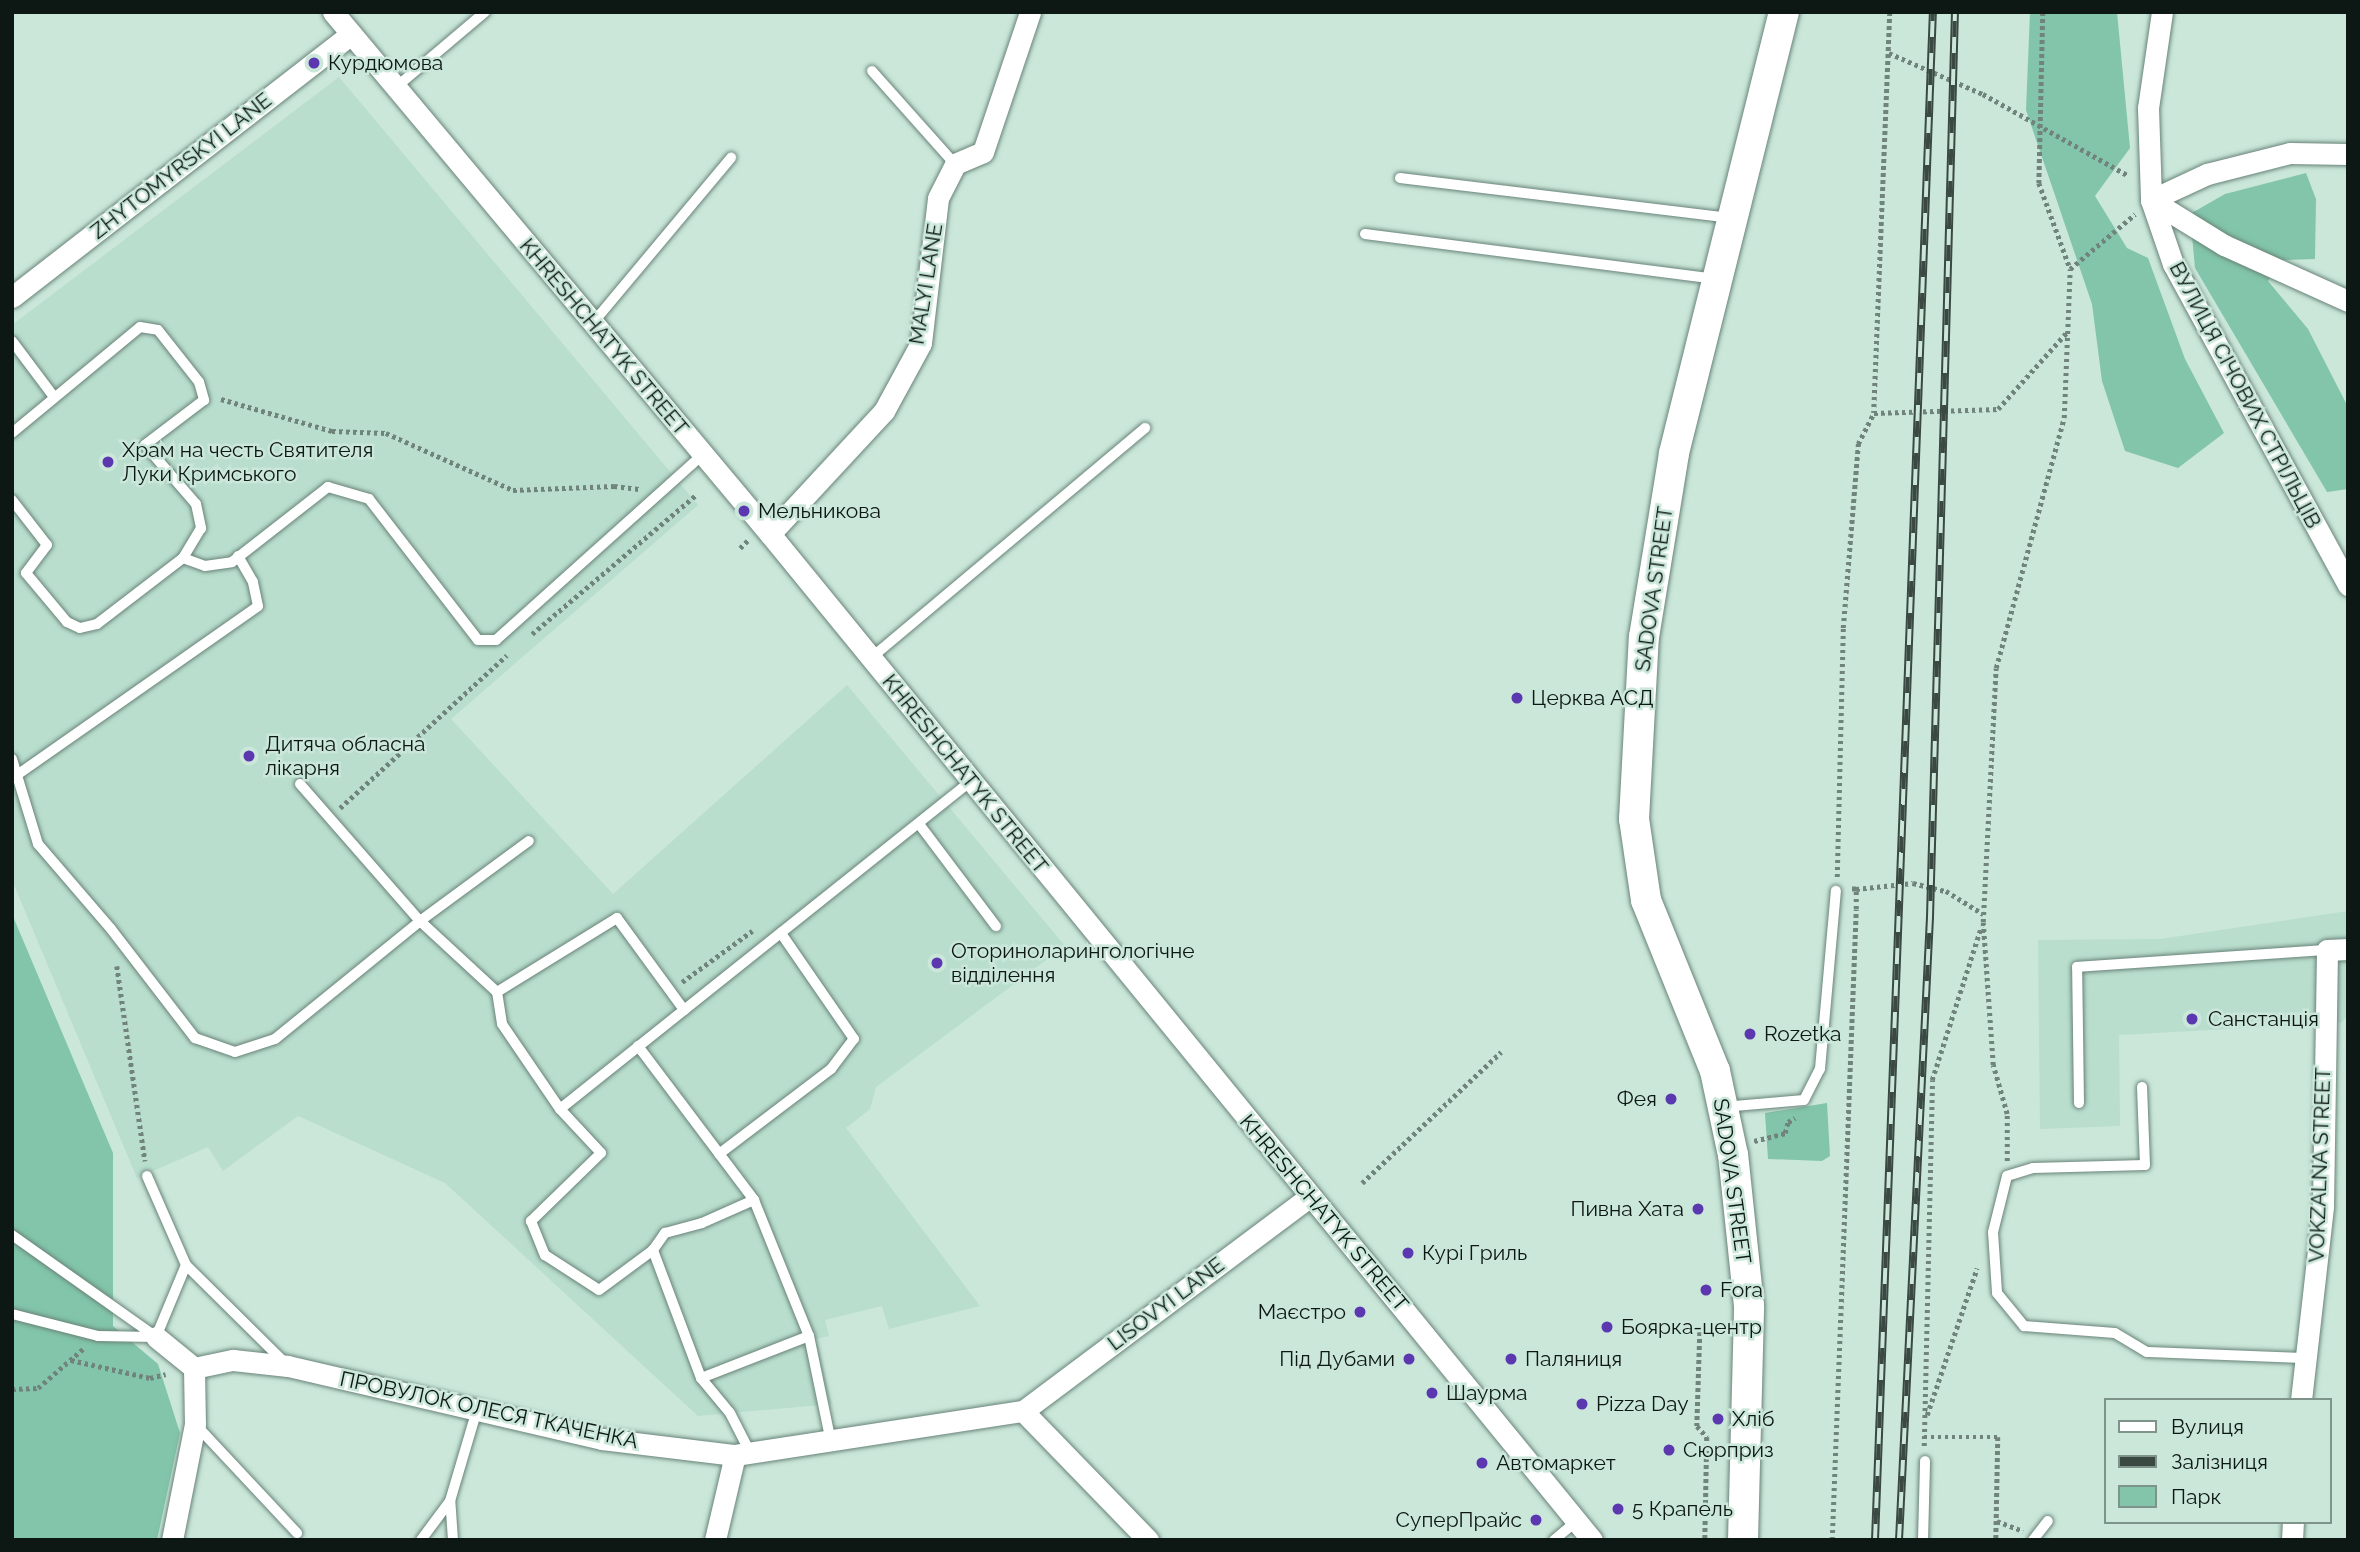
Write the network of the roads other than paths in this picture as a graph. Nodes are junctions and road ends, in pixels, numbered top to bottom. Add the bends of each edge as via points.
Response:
1 (333, 12) edge
2 (485, 12) edge
3 (1030, 12) edge
4 (1784, 12) edge
5 (2162, 12) edge
6 (351, 34) junction
7 (872, 71) dead end
8 (395, 88) junction
9 (2348, 155) edge
10 (731, 158) dead end
11 (954, 164) junction
12 (1400, 178) dead end
13 (2151, 200) junction
14 (1730, 218) junction
15 (1365, 234) dead end
16 (1716, 279) junction
17 (12, 298) edge
18 (2348, 301) edge
19 (592, 324) junction
20 (12, 341) edge
21 (54, 397) junction
22 (1145, 428) dead end
23 (12, 433) edge
24 (702, 455) junction
25 (12, 500) edge
26 (770, 534) junction
27 (239, 556) junction
28 (183, 558) junction
29 (2348, 585) edge
30 (871, 658) junction
31 (12, 759) edge
32 (17, 775) junction
33 (971, 781) junction
34 (300, 784) dead end
35 (919, 824) junction
36 (529, 841) dead end
37 (1836, 891) road end
38 (420, 921) junction
39 (996, 926) dead end
40 (781, 933) junction
41 (2338, 950) edge
42 (497, 992) junction
43 (684, 1010) junction
44 (638, 1046) junction
45 (2142, 1087) dead end
46 (2080, 1103) dead end
47 (1723, 1107) junction
48 (560, 1109) junction
49 (719, 1154) junction
50 (147, 1176) road end
51 (1309, 1197) junction
52 (754, 1200) junction
53 (12, 1235) edge
54 (653, 1250) junction
55 (186, 1265) junction
56 (12, 1314) edge
57 (809, 1336) junction
58 (156, 1337) junction
59 (2304, 1359) junction
60 (288, 1366) junction
61 (194, 1368) junction
62 (701, 1378) junction
63 (2301, 1398) edge
64 (477, 1410) junction
65 (1023, 1411) junction
66 (195, 1424) junction
67 (830, 1437) junction
68 (743, 1454) junction
69 (1925, 1461) road end
70 (450, 1501) junction
71 (1577, 1521) junction
72 (2048, 1521) dead end
73 (297, 1533) dead end
74 (2033, 1537) edge
75 (172, 1540) edge
76 (421, 1540) edge
77 (453, 1540) edge
78 (715, 1540) edge
79 (1148, 1540) edge
80 (1554, 1540) edge
81 (1592, 1540) edge
82 (1743, 1540) edge
83 (1923, 1540) edge

1 - 6 street, KHRESHCHATYK STREET
2 - 8 lane
3 - 11 street via 984,152
4 - 14 street, SADOVA STREET
5 - 13 street, ВУЛИЦЯ СІЧОВИХ СТРІЛЬЦІВ via 2148,108
6 - 8 street, KHRESHCHATYK STREET
6 - 17 street, ZHYTOMYRSKYI LANE
7 - 11 lane
8 - 19 street, KHRESHCHATYK STREET
9 - 13 street via 2290,153 2207,174
10 - 19 lane
11 - 26 street, MALYI LANE via 938,198 921,343 884,411
12 - 14 lane
13 - 18 street via 2224,245
13 - 29 street, ВУЛИЦЯ СІЧОВИХ СТРІЛЬЦІВ via 2173,264
14 - 16 street, SADOVA STREET
15 - 16 lane
16 - 47 street, SADOVA STREET via 1674,453 1644,637 1634,819 1646,900 1715,1071
19 - 24 street, KHRESHCHATYK STREET
20 - 21 lane
21 - 23 lane
21 - 28 lane via 140,327 158,330 199,382 204,400 145,445 196,503 201,528
22 - 30 lane
24 - 26 street, KHRESHCHATYK STREET
24 - 27 lane via 496,640 478,640 369,499 328,487
25 - 28 lane via 47,545 26,573 67,622 80,628 97,624
26 - 30 street, KHRESHCHATYK STREET
27 - 28 lane via 205,566
27 - 32 lane via 253,582 258,606
30 - 33 street, KHRESHCHATYK STREET
31 - 32 lane
32 - 38 lane via 38,844 195,1038 235,1052 275,1039
33 - 35 lane
33 - 51 street, KHRESHCHATYK STREET
34 - 38 lane
35 - 39 lane
35 - 40 lane
36 - 38 lane
37 - 47 lane via 1819,1069 1804,1100
38 - 42 lane
40 - 43 lane
40 - 49 lane via 854,1039 831,1069
41 - 46 lane via 2077,967
41 - 59 street, VOKZALNA STREET via 2323,1206
42 - 43 lane via 617,918
42 - 48 lane via 502,1024
43 - 44 lane
44 - 48 lane
44 - 49 lane
45 - 59 lane via 2145,1165 2033,1168 2007,1176 1993,1232 1997,1293 2024,1326 2115,1333 2147,1352
47 - 82 street, SADOVA STREET via 1733,1155 1749,1306
48 - 54 lane via 601,1153 531,1222 545,1255 599,1290
49 - 52 lane
50 - 55 lane
51 - 65 street, LISOVYI LANE
51 - 71 street, KHRESHCHATYK STREET
52 - 54 lane via 665,1233
52 - 57 lane
53 - 58 lane
54 - 62 lane
55 - 58 lane
55 - 60 lane
56 - 58 lane via 98,1336
57 - 62 lane
57 - 67 lane
58 - 61 street
59 - 63 street, VOKZALNA STREET
60 - 61 street, ПРОВУЛОК ОЛЕСЯ ТКАЧЕНКА via 233,1360
60 - 64 street, ПРОВУЛОК ОЛЕСЯ ТКАЧЕНКА
61 - 66 street
62 - 68 lane via 730,1413
64 - 68 street, ПРОВУЛОК ОЛЕСЯ ТКАЧЕНКА via 602,1439
64 - 70 lane
65 - 67 street, ПРОВУЛОК ОЛЕСЯ ТКАЧЕНКА
65 - 79 street
66 - 73 lane
66 - 75 street
67 - 68 street, ПРОВУЛОК ОЛЕСЯ ТКАЧЕНКА
68 - 78 street
69 - 83 lane
70 - 76 lane
70 - 77 lane
71 - 80 lane
71 - 81 street, KHRESHCHATYK STREET
72 - 74 lane

